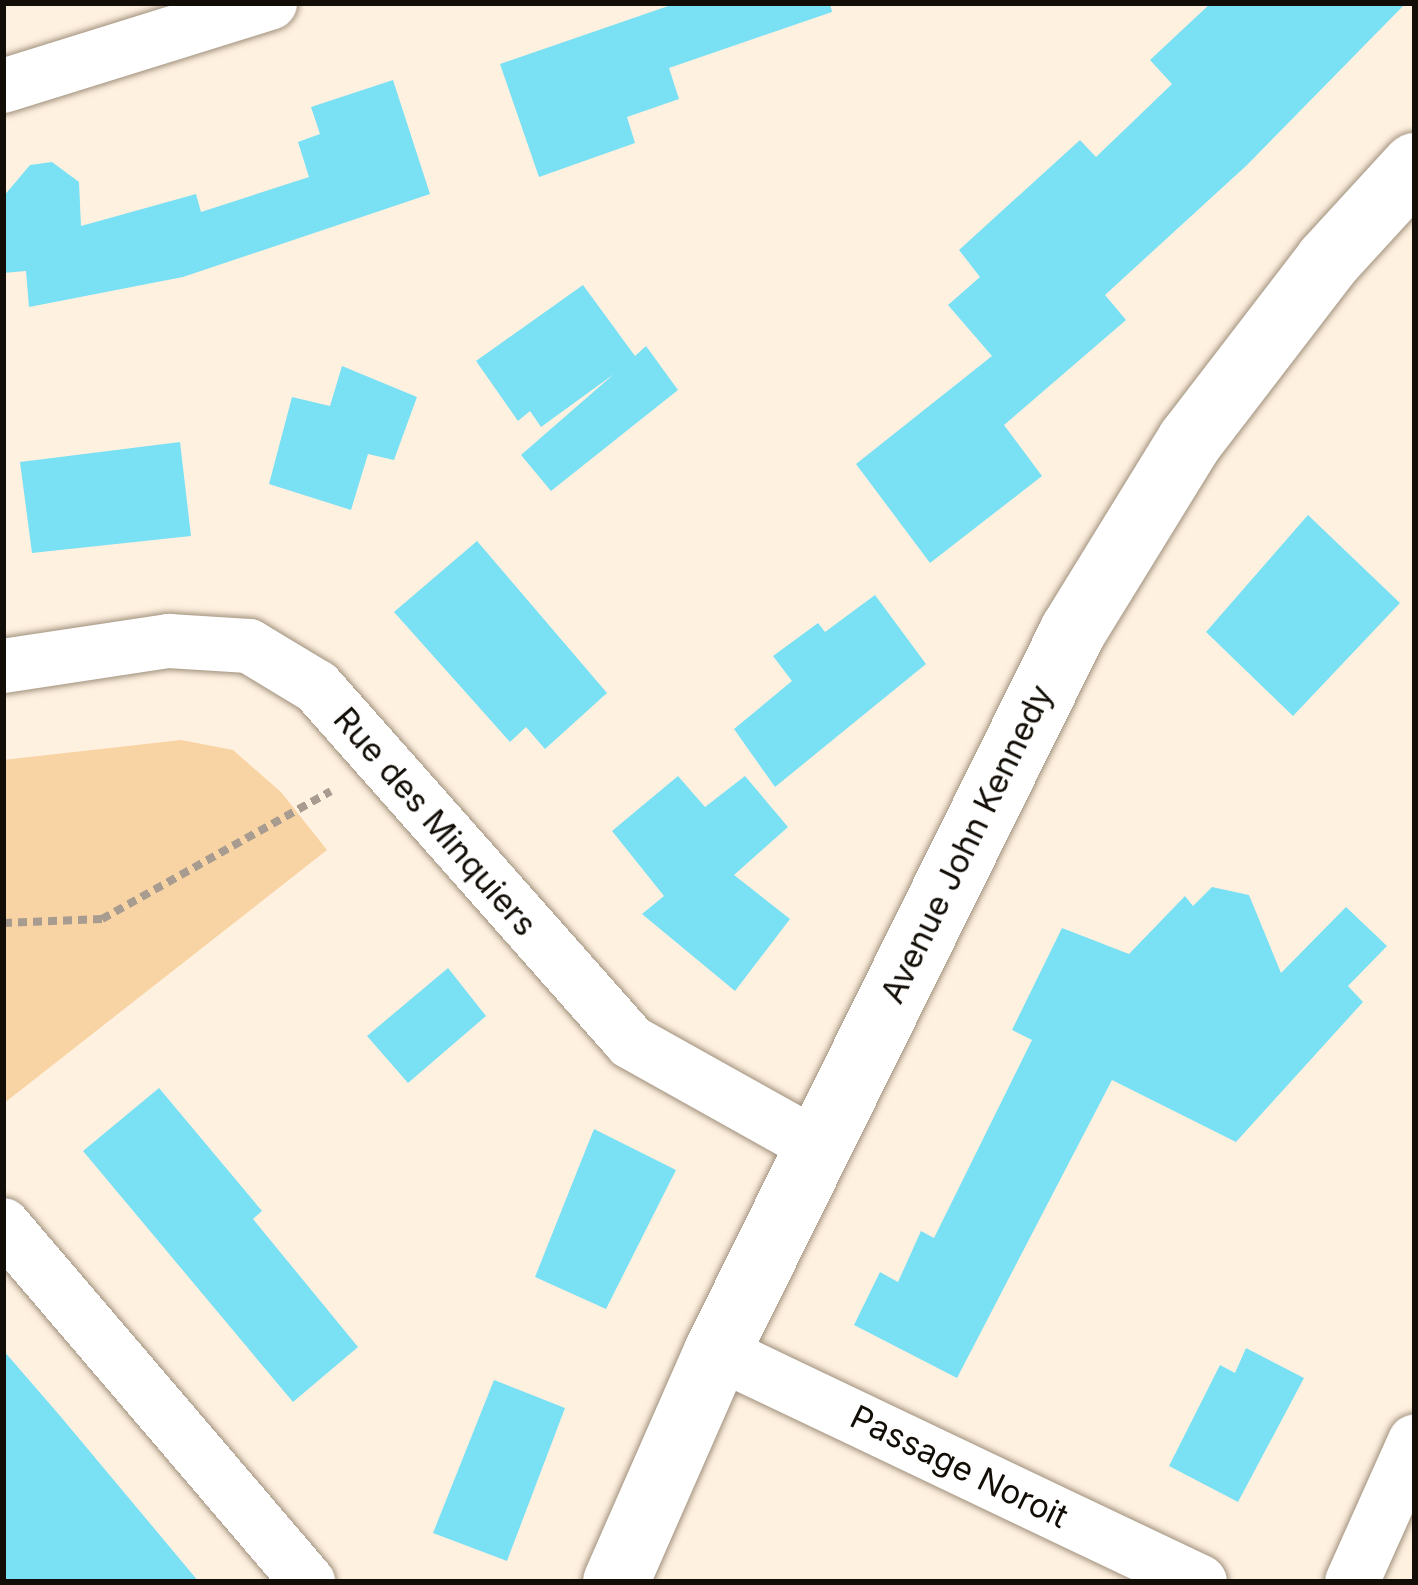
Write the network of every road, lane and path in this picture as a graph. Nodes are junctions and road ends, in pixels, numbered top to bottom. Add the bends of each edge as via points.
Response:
1 (270, 3) edge
2 (3, 86) edge
3 (1415, 166) edge
4 (3, 666) edge
5 (384, 761) junction
6 (3, 923) edge
7 (817, 1145) junction
8 (3, 1225) edge
9 (717, 1352) junction
10 (1415, 1441) edge
11 (308, 1582) edge
12 (616, 1582) edge
13 (1200, 1582) edge
14 (1352, 1582) edge

1 - 2 street
3 - 7 main road, Avenue John Kennedy via 1328,261 1190,441 1072,631
4 - 5 street, Rue des Minquiers via 169,641 249,646 317,687
5 - 6 path via 102,919
5 - 7 street, Rue des Minquiers via 632,1042
7 - 9 main road, Avenue John Kennedy
8 - 11 street
9 - 12 main road, Avenue John Kennedy
9 - 13 street, Passage Noroit
10 - 14 street

